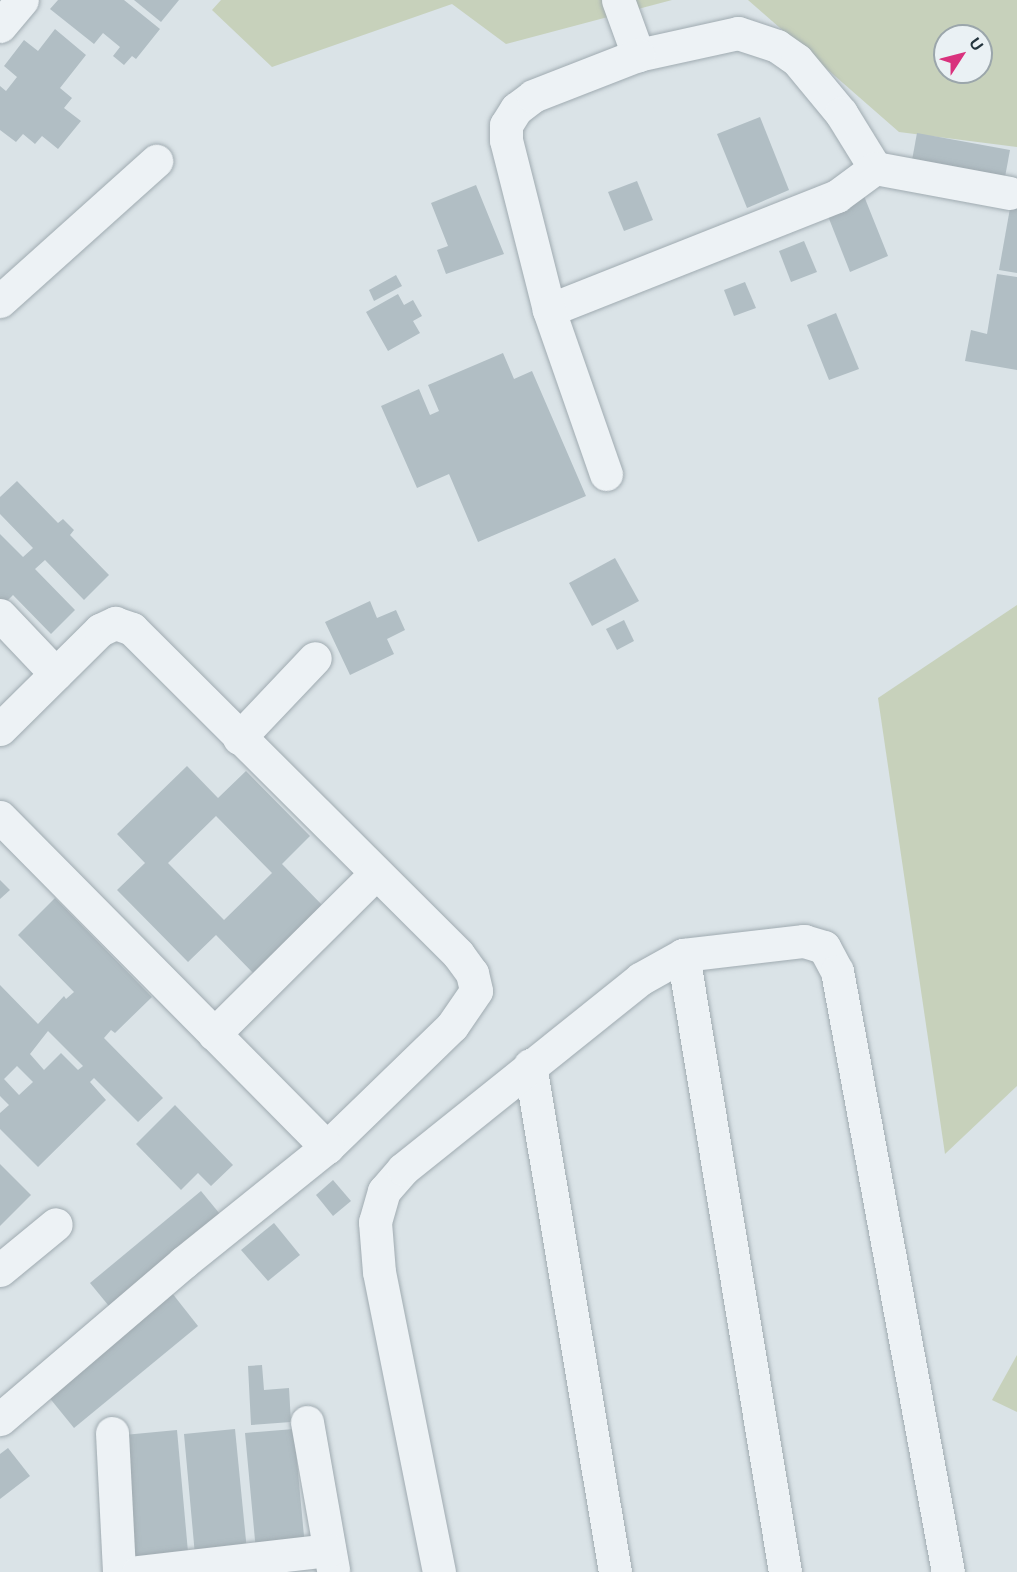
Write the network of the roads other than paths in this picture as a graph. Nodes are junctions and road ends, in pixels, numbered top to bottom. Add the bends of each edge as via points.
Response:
1 (22, 0) edge
2 (618, 0) edge
3 (0, 26) edge
4 (638, 55) junction
5 (156, 161) dead end
6 (874, 168) junction
7 (1010, 193) dead end
8 (0, 301) edge
9 (549, 310) junction
10 (606, 474) dead end
11 (0, 615) edge
12 (315, 658) dead end
13 (56, 674) junction
14 (0, 729) edge
15 (239, 738) junction
16 (0, 817) edge
17 (376, 873) junction
18 (683, 955) junction
19 (214, 1034) junction
20 (530, 1065) junction
21 (327, 1148) junction
22 (56, 1224) dead end
23 (0, 1270) edge
24 (0, 1419) edge
25 (307, 1422) dead end
26 (112, 1433) dead end
27 (331, 1561) edge
28 (119, 1572) edge
29 (138, 1572) edge
30 (439, 1572) edge
31 (615, 1572) edge
32 (785, 1572) edge
33 (948, 1572) edge

1 - 3 street
2 - 4 street
4 - 6 street via 716,35 758,36 797,60 841,113
4 - 9 street via 533,96 516,109 506,125 506,140
5 - 8 street
6 - 7 street
6 - 9 street via 837,196
9 - 10 street
11 - 13 street
12 - 15 street
13 - 14 street
13 - 15 street via 100,630 124,625 139,635
15 - 17 street
16 - 19 street
17 - 19 street
17 - 21 street via 458,954 472,973 476,991 452,1026
18 - 20 street via 640,979
18 - 32 street
18 - 33 street via 813,942 833,959
19 - 21 street
20 - 30 street via 403,1169 384,1191 377,1207 379,1272
20 - 31 street
21 - 24 street via 184,1262
22 - 23 street
25 - 27 street
26 - 28 street
27 - 29 street

